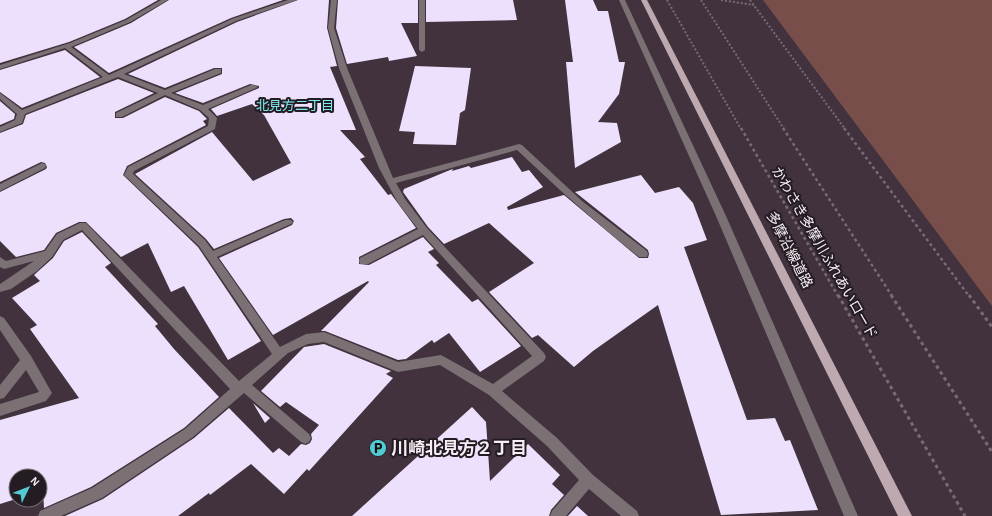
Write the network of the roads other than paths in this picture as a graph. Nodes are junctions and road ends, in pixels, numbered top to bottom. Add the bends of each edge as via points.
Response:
1 (165, 0) edge
2 (294, 0) edge
3 (334, 0) edge
4 (422, 0) edge
5 (622, 0) edge
6 (644, 0) edge
7 (66, 46) junction
8 (422, 50) dead end
9 (0, 67) edge
10 (218, 71) dead end
11 (118, 74) junction
12 (109, 78) junction
13 (254, 87) dead end
14 (164, 92) junction
15 (0, 94) edge
16 (203, 108) junction
17 (21, 113) junction
18 (119, 115) dead end
19 (0, 130) edge
20 (42, 166) dead end
21 (390, 182) junction
22 (0, 188) edge
23 (288, 222) dead end
24 (424, 230) junction
25 (48, 254) junction
26 (643, 254) dead end
27 (211, 256) junction
28 (364, 261) dead end
29 (1, 266) edge
30 (0, 288) edge
31 (0, 321) edge
32 (279, 355) junction
33 (27, 360) junction
34 (241, 387) junction
35 (493, 391) junction
36 (0, 394) edge
37 (0, 410) edge
38 (305, 438) dead end
39 (588, 480) junction
40 (45, 516) edge
41 (557, 516) edge
42 (632, 516) edge
43 (851, 516) edge
44 (905, 516) edge

1 - 7 street via 128,21
2 - 11 street via 234,20
3 - 21 street via 331,28 343,68 382,168
4 - 8 street
5 - 43 street
6 - 44 main road, 多摩沿線道路
7 - 9 street
7 - 12 street
10 - 14 street
11 - 12 street
11 - 14 street
12 - 17 street
13 - 16 street
14 - 16 street
14 - 18 street
15 - 17 street
16 - 27 street via 213,118 212,127 131,169 128,175 202,242
17 - 19 street via 19,121
20 - 22 street
21 - 24 street via 401,201
21 - 26 street via 519,147 597,220
23 - 27 street
24 - 28 street
24 - 35 street via 540,357
25 - 29 street
25 - 30 street via 33,268
25 - 34 street via 60,237 83,225
27 - 32 street
31 - 33 street
32 - 34 street
32 - 35 street via 306,339 324,337 398,367 441,360
33 - 36 street
33 - 37 street via 46,393 42,397
34 - 38 street
34 - 40 street via 189,433 97,494
35 - 39 street via 552,442
39 - 41 street
39 - 42 street

